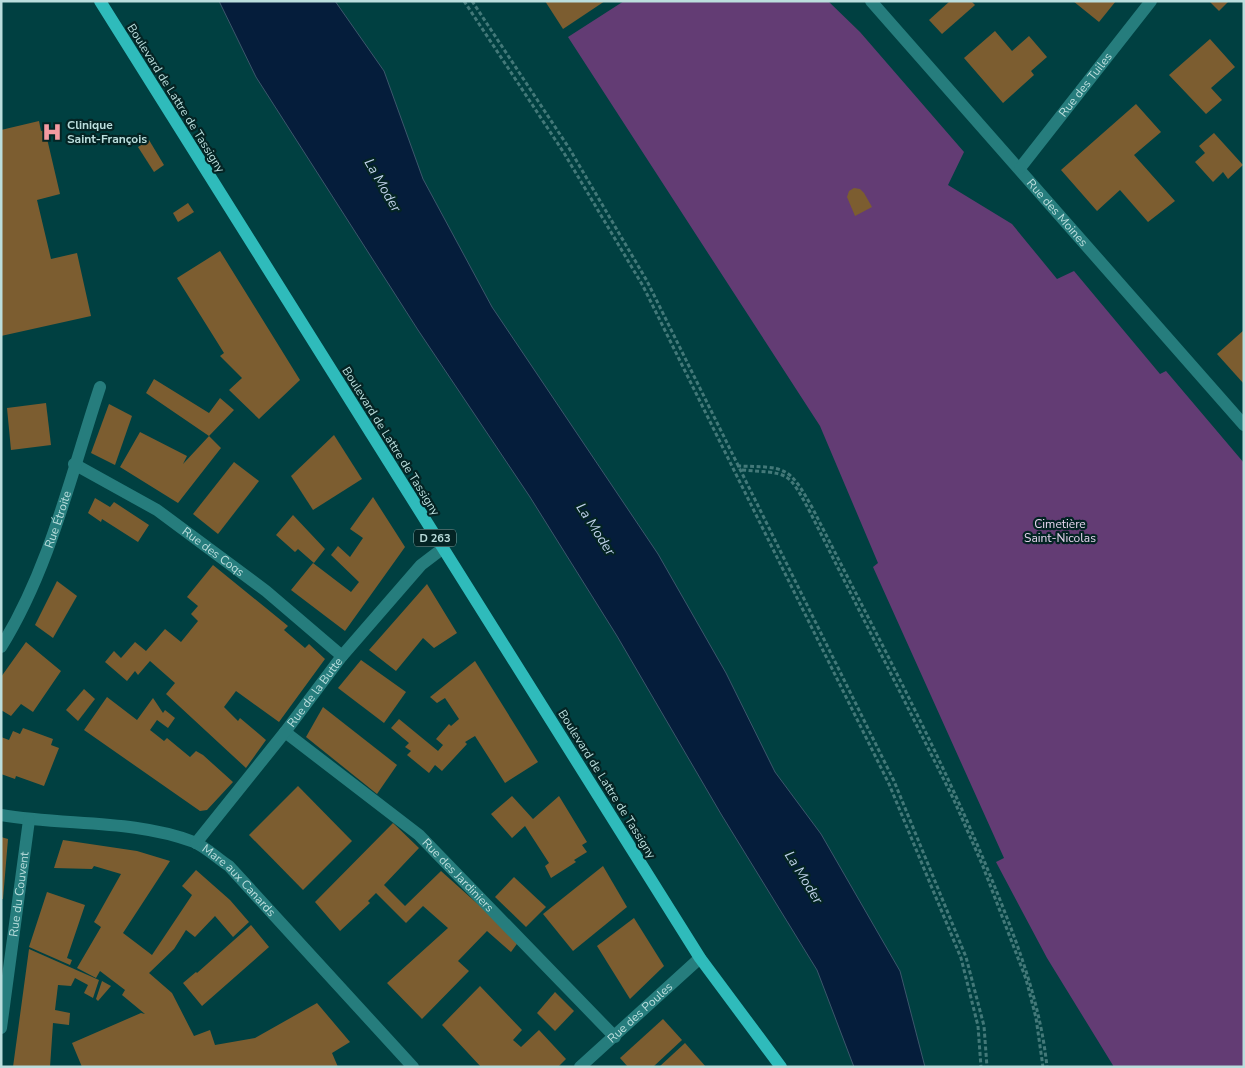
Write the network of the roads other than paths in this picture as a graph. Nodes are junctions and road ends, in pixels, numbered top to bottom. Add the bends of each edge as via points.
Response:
1 (100, 1) edge
2 (871, 1) edge
3 (1151, 1) edge
4 (1020, 168) junction
5 (100, 387) dead end
6 (1244, 425) edge
7 (74, 464) junction
8 (442, 550) junction
9 (1, 647) edge
10 (342, 656) junction
11 (285, 732) junction
12 (1, 815) edge
13 (29, 820) junction
14 (196, 843) junction
15 (1, 928) edge
16 (14, 932) junction
17 (700, 958) junction
18 (1, 1028) edge
19 (614, 1037) junction
20 (413, 1067) edge
21 (580, 1067) edge
22 (781, 1067) edge

1 - 8 main road, Boulevard de Lattre de Tassigny / D 263
2 - 4 street, Rue des Moines
3 - 4 street, Rue des Tuiles
4 - 6 street, Rue des Moines
5 - 7 street, Rue Étroite
7 - 9 street, Rue Étroite via 54,535
7 - 10 street, Rue des Coqs via 157,510 266,591
8 - 10 street, Rue de la Butte via 421,565
8 - 17 main road, Boulevard de Lattre de Tassigny / D 263
10 - 11 street, Rue de la Butte
11 - 14 street, Rue de la Butte
11 - 19 street, Rue des Jardiniers via 418,835
12 - 13 street, Mare aux Canards
13 - 14 street, Mare aux Canards via 148,829
13 - 16 street, Rue du Couvent
14 - 20 street, Mare aux Canards via 229,866
15 - 16 street
16 - 18 street, Rue du Couvent
17 - 19 street, Rue des Poules
17 - 22 main road, Boulevard de Lattre de Tassigny / D 263
19 - 21 street, Rue des Poules

